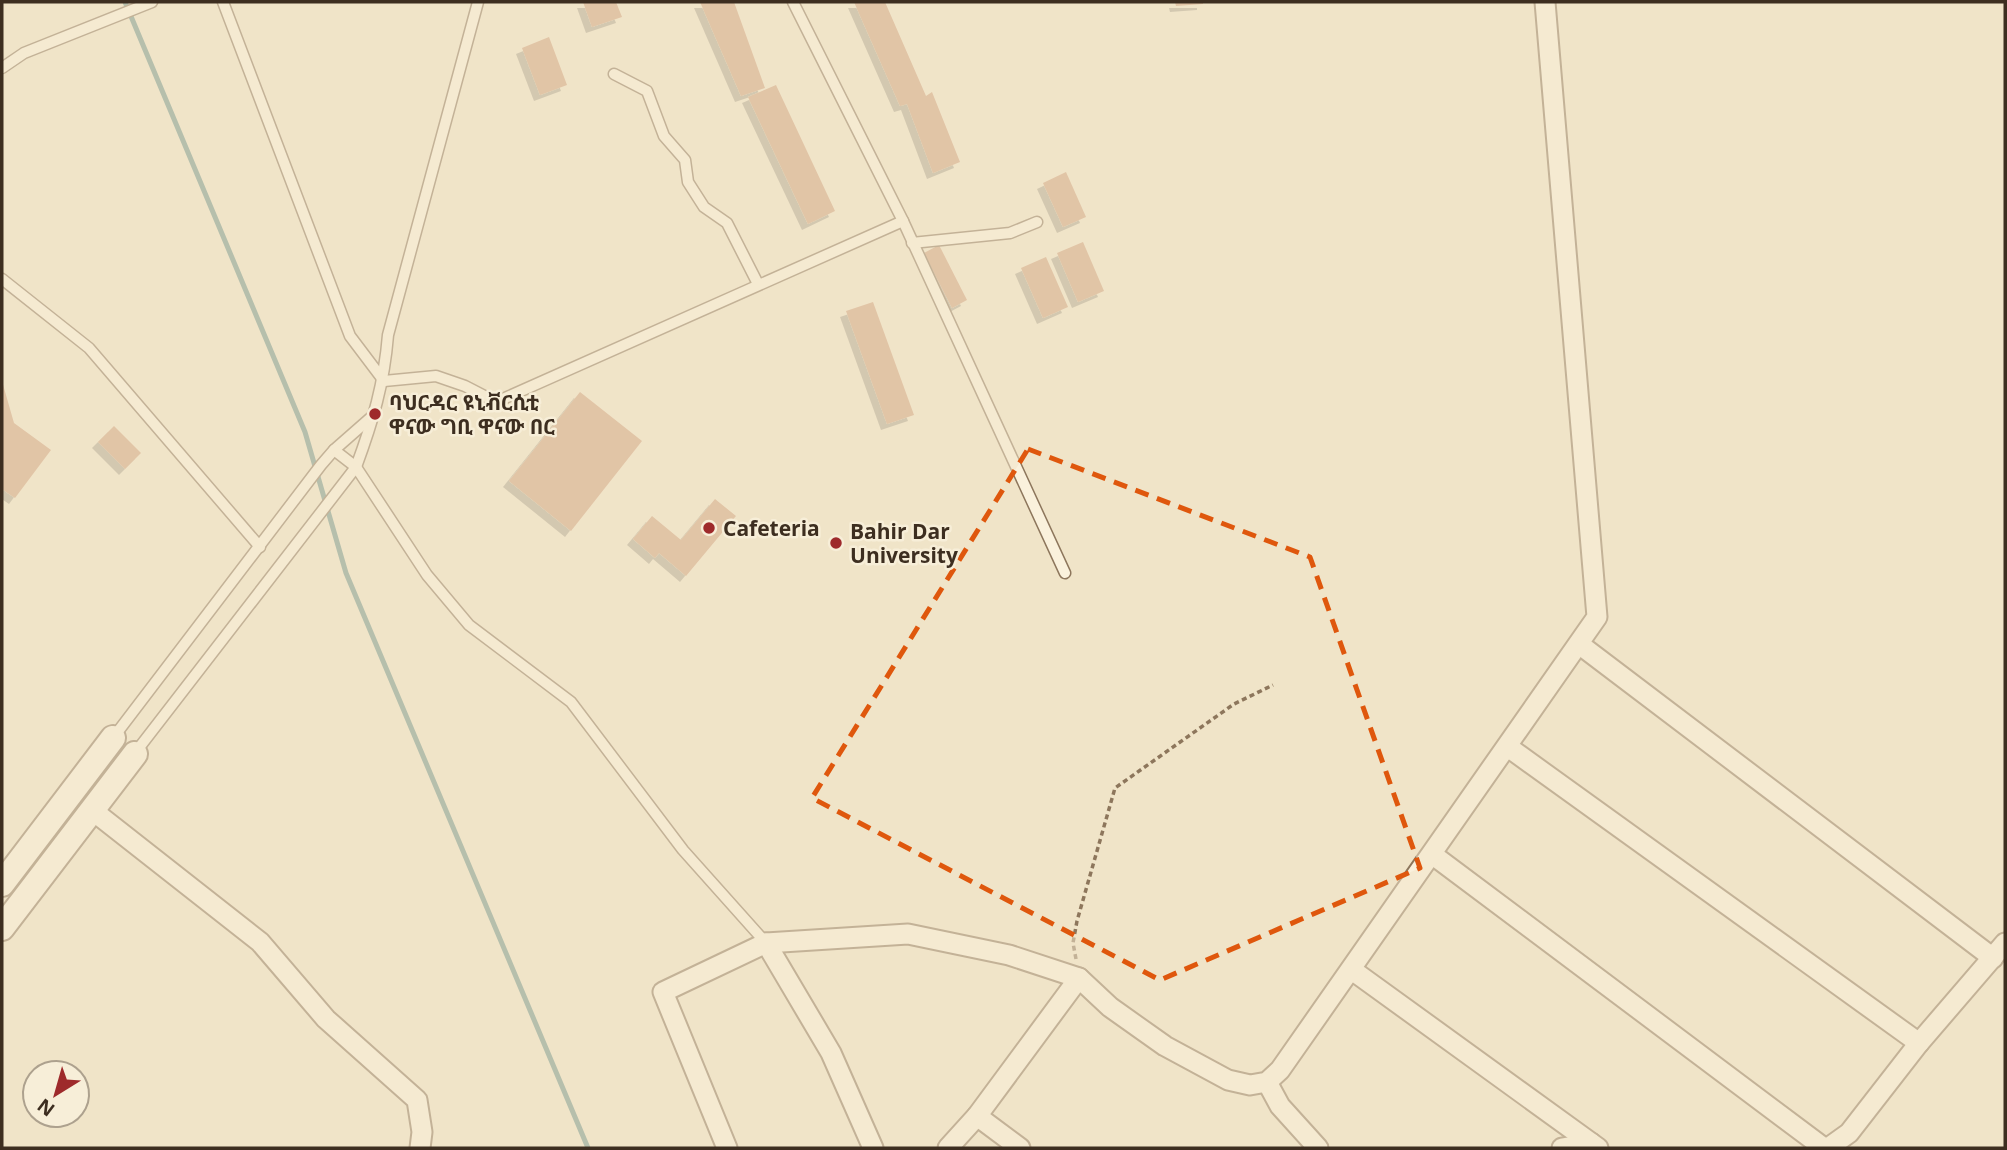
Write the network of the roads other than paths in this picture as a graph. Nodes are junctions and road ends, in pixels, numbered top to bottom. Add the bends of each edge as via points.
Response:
1 (223, 2) edge
2 (478, 2) edge
3 (793, 2) edge
4 (1545, 2) edge
5 (150, 3) edge
6 (2, 68) edge
7 (614, 74) dead end
8 (903, 221) junction
9 (1037, 222) dead end
10 (912, 243) junction
11 (2, 279) edge
12 (758, 284) junction
13 (384, 381) junction
14 (376, 414) junction
15 (334, 450) junction
16 (356, 467) junction
17 (260, 547) junction
18 (1065, 573) dead end
19 (1579, 644) junction
20 (113, 738) joint
21 (1508, 747) junction
22 (135, 754) joint
23 (92, 810) junction
24 (1433, 855) junction
25 (2, 884) edge
26 (2, 928) edge
27 (766, 943) junction
28 (1999, 951) edge
29 (1352, 970) junction
30 (1079, 978) junction
31 (1919, 1043) junction
32 (1267, 1082) junction
33 (977, 1116) junction
34 (1595, 1146) edge
35 (420, 1148) edge
36 (727, 1148) edge
37 (873, 1148) edge
38 (948, 1148) edge
39 (1020, 1148) edge
40 (1318, 1148) edge
41 (1562, 1148) edge
42 (1826, 1148) edge

1 - 13 lane via 350,336
2 - 13 lane via 388,335
3 - 8 lane
4 - 19 street via 1597,617
5 - 6 lane via 24,53
7 - 12 lane via 647,91 664,136 685,160 688,182 704,207 727,223
8 - 10 lane
8 - 12 lane
9 - 10 lane via 1010,233
10 - 18 lane
11 - 17 lane via 89,348
12 - 13 lane via 496,402 436,376
13 - 14 lane
14 - 15 lane
14 - 16 lane
15 - 16 lane
15 - 17 lane
16 - 22 lane
16 - 27 lane via 426,575 469,625 571,702 683,850
17 - 20 lane
19 - 21 street
19 - 28 street
20 - 25 street
21 - 24 street
21 - 31 street
22 - 23 street
23 - 26 street
23 - 35 street via 260,942 327,1019 417,1100
24 - 29 street
24 - 42 street
27 - 30 street via 908,934 1009,955
27 - 36 street via 663,992
27 - 37 street via 831,1053
28 - 31 street
29 - 32 street
29 - 34 street
30 - 32 street via 1166,1046 1228,1080 1250,1085
30 - 33 street
31 - 42 street via 1849,1133
32 - 40 street via 1287,1115
33 - 38 street
33 - 39 street
34 - 41 street

